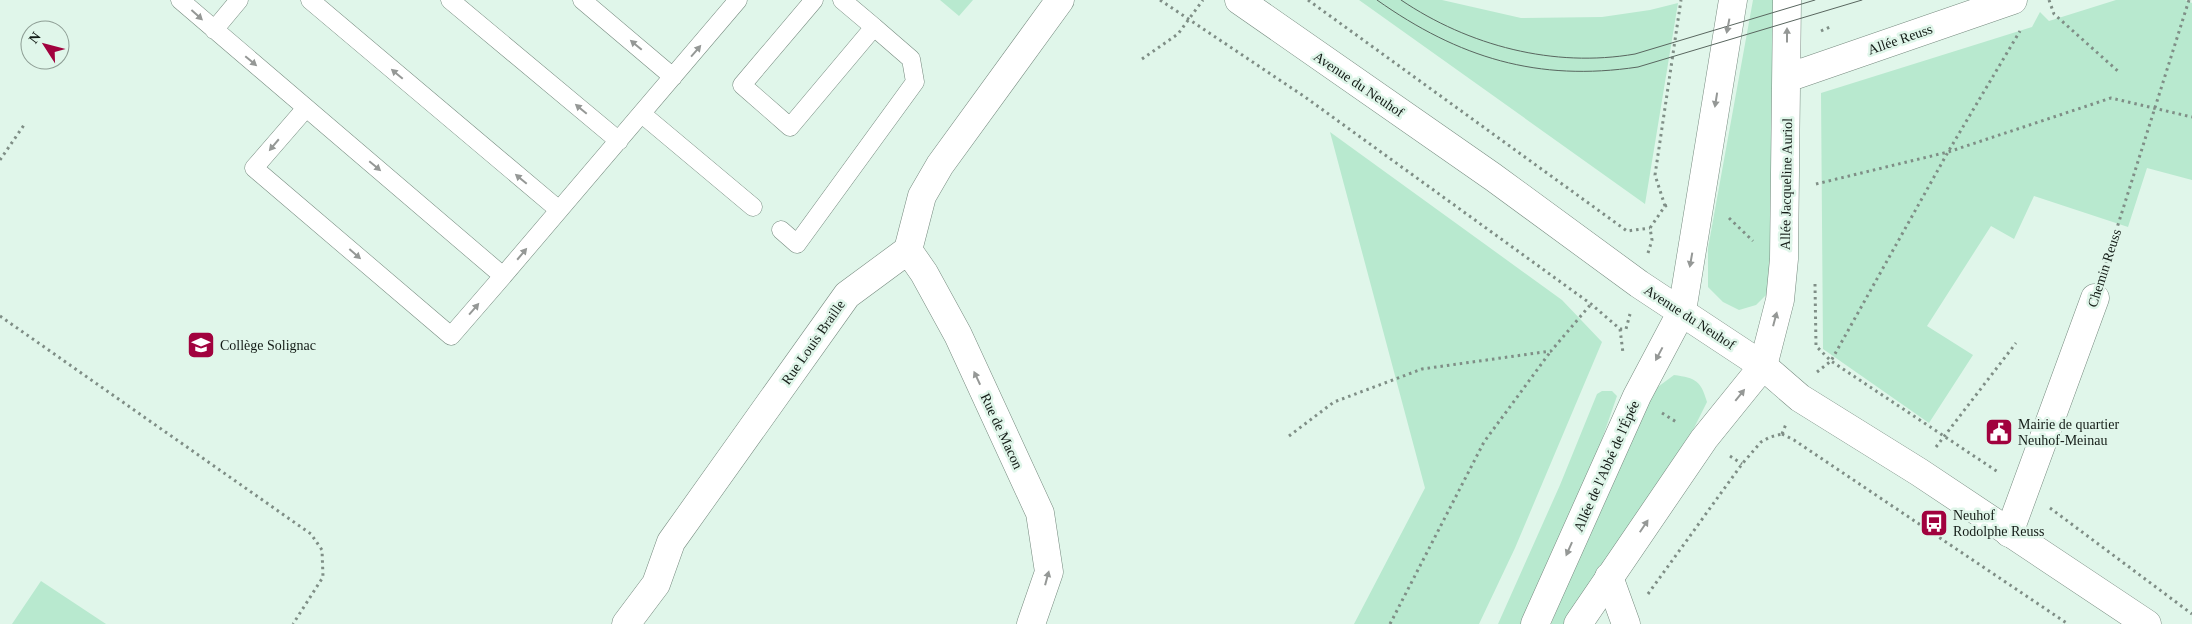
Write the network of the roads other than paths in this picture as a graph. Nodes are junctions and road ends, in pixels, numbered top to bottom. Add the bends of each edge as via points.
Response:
1 (180, 0) edge
2 (239, 0) edge
3 (310, 0) edge
4 (450, 0) edge
5 (582, 0) edge
6 (814, 0) edge
7 (842, 0) edge
8 (1060, 0) edge
9 (1239, 0) edge
10 (1733, 0) edge
11 (1787, 0) edge
12 (2013, 0) edge
13 (730, 3) edge
14 (874, 28) junction
15 (214, 30) junction
16 (673, 77) junction
17 (1787, 78) junction
18 (306, 108) junction
19 (642, 114) junction
20 (619, 141) junction
21 (753, 207) dead end
22 (558, 210) junction
23 (781, 230) dead end
24 (908, 250) junction
25 (503, 276) junction
26 (2095, 298) road end
27 (1682, 311) junction
28 (1763, 366) junction
29 (2009, 533) junction
30 (1609, 577) junction
31 (626, 624) edge
32 (1031, 624) edge
33 (1535, 624) edge
34 (1578, 624) edge
35 (1626, 624) edge
36 (2147, 624) edge

1 -> 15 lane
2 - 15 lane
22 -> 3 lane
20 -> 4 lane
16 -> 5 lane
6 - 14 lane via 742,85 790,127
7 - 14 lane
8 - 24 street via 940,165 922,196
9 - 27 street, Avenue du Neuhof via 1485,171 1639,284
10 -> 27 street
17 -> 11 street, Allée Jacqueline Auriol
12 - 17 street, Allée Reuss
16 -> 13 lane
14 - 23 lane via 911,59 914,82 797,244
15 -> 18 lane
16 - 19 lane
28 -> 17 street, Allée Jacqueline Auriol via 1780,300 1784,259
18 -> 25 lane
18 -> 25 lane via 254,168 450,336
19 - 20 lane
19 - 21 lane
20 - 22 lane
25 -> 22 lane
24 - 31 street, Rue Louis Braille via 847,295 671,542 656,584
32 -> 24 street, Rue de Macon via 1049,572 1040,514 958,335
26 - 29 street, Chemin Reuss
27 - 28 street, Avenue du Neuhof
27 -> 33 street, Allée de l'Abbé de l'Épée via 1637,396
28 - 29 street, Avenue du Neuhof via 1800,398
30 -> 28 street via 1704,439
29 - 36 street, Avenue du Neuhof
30 - 34 street
30 - 35 street

